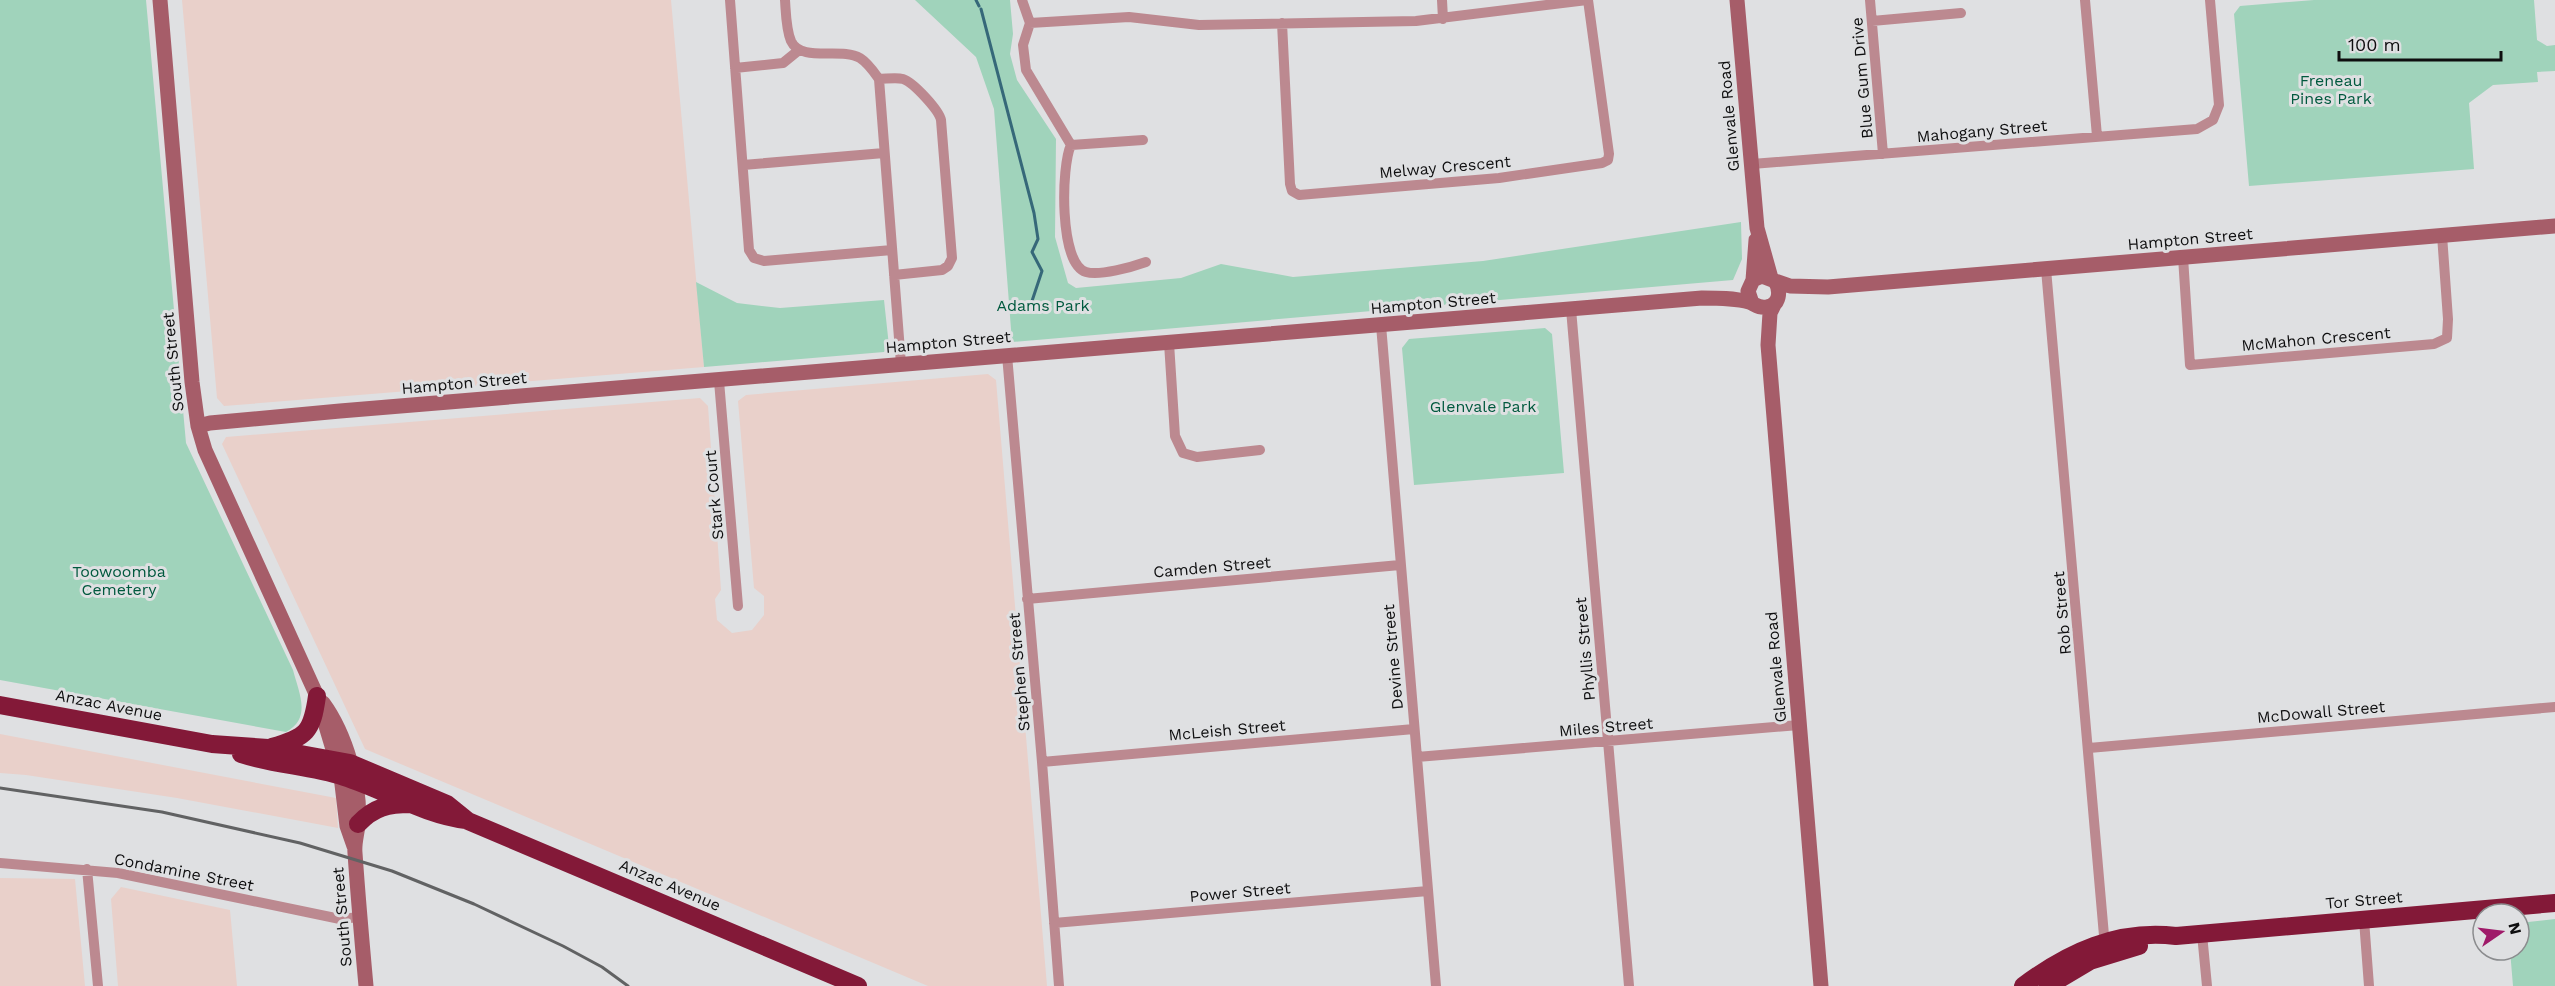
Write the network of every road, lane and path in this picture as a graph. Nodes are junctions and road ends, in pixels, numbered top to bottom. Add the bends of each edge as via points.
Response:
1 (160, 0) edge
2 (730, 0) edge
3 (785, 0) edge
4 (1022, 0) edge
5 (1442, 0) edge
6 (1587, 0) edge
7 (1737, 0) edge
8 (1870, 0) edge
9 (2085, 0) edge
10 (2210, 0) edge
11 (1961, 13) dead end
12 (1443, 19) junction
13 (1872, 21) junction
14 (1030, 23) junction
15 (1282, 23) junction
16 (800, 50) junction
17 (735, 68) junction
18 (879, 79) junction
19 (2097, 136) junction
20 (1143, 140) dead end
21 (1071, 145) junction
22 (884, 153) junction
23 (1883, 154) junction
24 (1752, 164) junction
25 (742, 165) junction
26 (2555, 225) edge
27 (1757, 228) junction
28 (2442, 235) junction
29 (892, 249) junction
30 (2183, 257) junction
31 (1146, 262) dead end
32 (2046, 269) junction
33 (894, 275) junction
34 (1773, 280) junction
35 (1752, 281) junction
36 (1828, 287) junction
37 (1702, 298) junction
38 (1776, 301) junction
39 (1754, 304) junction
40 (1571, 309) junction
41 (1381, 325) junction
42 (1169, 343) junction
43 (1768, 345) junction
44 (1007, 355) junction
45 (901, 364) junction
46 (719, 381) junction
47 (198, 426) junction
48 (1260, 450) dead end
49 (1400, 565) junction
50 (1027, 599) junction
51 (738, 606) dead end
52 (317, 696) junction
53 (0, 705) edge
54 (2555, 707) edge
55 (1799, 725) junction
56 (1414, 729) junction
57 (1608, 742) junction
58 (212, 744) junction
59 (268, 748) junction
60 (2089, 748) junction
61 (1417, 757) junction
62 (1042, 762) junction
63 (345, 770) junction
64 (412, 804) junction
65 (468, 821) junction
66 (358, 824) junction
67 (354, 846) junction
68 (0, 863) edge
69 (87, 869) junction
70 (1428, 891) junction
71 (2555, 903) edge
72 (360, 917) junction
73 (2364, 920) junction
74 (1054, 923) junction
75 (2202, 934) junction
76 (2105, 948) junction
77 (98, 986) edge
78 (366, 986) edge
79 (858, 986) edge
80 (1059, 986) edge
81 (1436, 986) edge
82 (1629, 986) edge
83 (1821, 986) edge
84 (2023, 986) edge
85 (2048, 986) edge
86 (2207, 986) edge
87 (2369, 986) edge

1 - 47 street, South Street
2 - 17 street
3 - 16 street via 792,44
4 - 14 street
5 - 12 street
6 - 12 street
6 - 15 street, Melway Crescent via 1608,160 1499,178 1299,195 1290,184
7 - 24 street, Glenvale Road
8 - 13 street, Blue Gum Drive
9 - 19 street
10 - 19 street, Mahogany Street via 2219,105 2213,120 2197,129
11 - 13 street
12 - 15 street
13 - 23 street, Blue Gum Drive
14 - 15 street via 1129,17 1199,25
14 - 21 street via 1023,45 1026,70
16 - 17 street via 783,63
16 - 18 street via 851,54 862,59
17 - 25 street
18 - 22 street
18 - 33 street via 902,78 940,113 952,258 942,270
19 - 23 street, Mahogany Street
20 - 21 street
21 - 31 street via 1065,166 1066,238 1076,266 1087,273 1125,270
22 - 25 street
22 - 29 street
23 - 24 street, Mahogany Street
24 - 27 street, Glenvale Road
25 - 29 street via 749,250 754,258 764,261
26 - 28 street, Hampton Street
27 - 34 street, Glenvale Road
27 - 35 street, Glenvale Road
28 - 30 street, Hampton Street
28 - 30 street, McMahon Crescent via 2447,338 2434,344 2202,364 2190,364
29 - 33 street
30 - 32 street, Hampton Street
32 - 36 street, Hampton Street
32 - 60 street, Rob Street
33 - 45 street
34 - 35 street via 1762,276
34 - 36 street, Hampton Street via 1790,286
34 - 38 street via 1779,290
35 - 37 street, Hampton Street
35 - 39 street via 1748,295
36 - 38 street, Hampton Street
37 - 39 street, Hampton Street
37 - 40 street, Hampton Street
38 - 39 street via 1763,308
38 - 43 street, Glenvale Road via 1770,313
39 - 43 street, Glenvale Road
40 - 41 street, Hampton Street
40 - 57 street, Phyllis Street
41 - 42 street, Hampton Street
41 - 49 street, Devine Street
42 - 44 street, Hampton Street
42 - 48 street via 1175,436 1183,453 1197,457
43 - 55 street, Glenvale Road
44 - 45 street, Hampton Street
44 - 50 street, Stephen Street
45 - 46 street, Hampton Street
46 - 47 street, Hampton Street
46 - 51 street, Stark Court
47 - 52 street, South Street via 214,470
49 - 50 street, Camden Street
49 - 56 street, Devine Street
50 - 62 street, Stephen Street
52 - 59 highway via 309,730 301,737
52 - 63 street, South Street
53 - 58 highway, Anzac Avenue
54 - 60 street, McDowall Street
55 - 57 street, Miles Street
55 - 83 street, Glenvale Road
56 - 61 street, Devine Street
56 - 62 street, McLeish Street
57 - 61 street, Miles Street
57 - 82 street, Phyllis Street
58 - 59 highway, Anzac Avenue
58 - 63 highway, Anzac Avenue via 256,759
59 - 63 highway, Anzac Avenue
60 - 76 street, Rob Street
61 - 70 street, Devine Street
62 - 74 street, Stephen Street
63 - 64 highway, Anzac Avenue
63 - 65 highway, Anzac Avenue via 447,804
63 - 66 street, South Street
63 - 67 street, South Street via 347,826
64 - 65 highway, Anzac Avenue via 445,818
64 - 66 highway via 377,808
65 - 79 highway, Anzac Avenue
66 - 67 street, South Street
67 - 72 street, South Street
68 - 69 street, Condamine Street
69 - 72 street, Condamine Street via 340,919
69 - 77 street
70 - 74 street, Power Street
70 - 81 street, Devine Street
71 - 73 highway, Tor Street
72 - 78 street, South Street
73 - 75 highway, Tor Street
73 - 87 street
74 - 80 street, Stephen Street
75 - 76 highway, Tor Street
75 - 86 street
76 - 84 highway, Tor Street via 2057,962
76 - 85 highway, Tor Street

